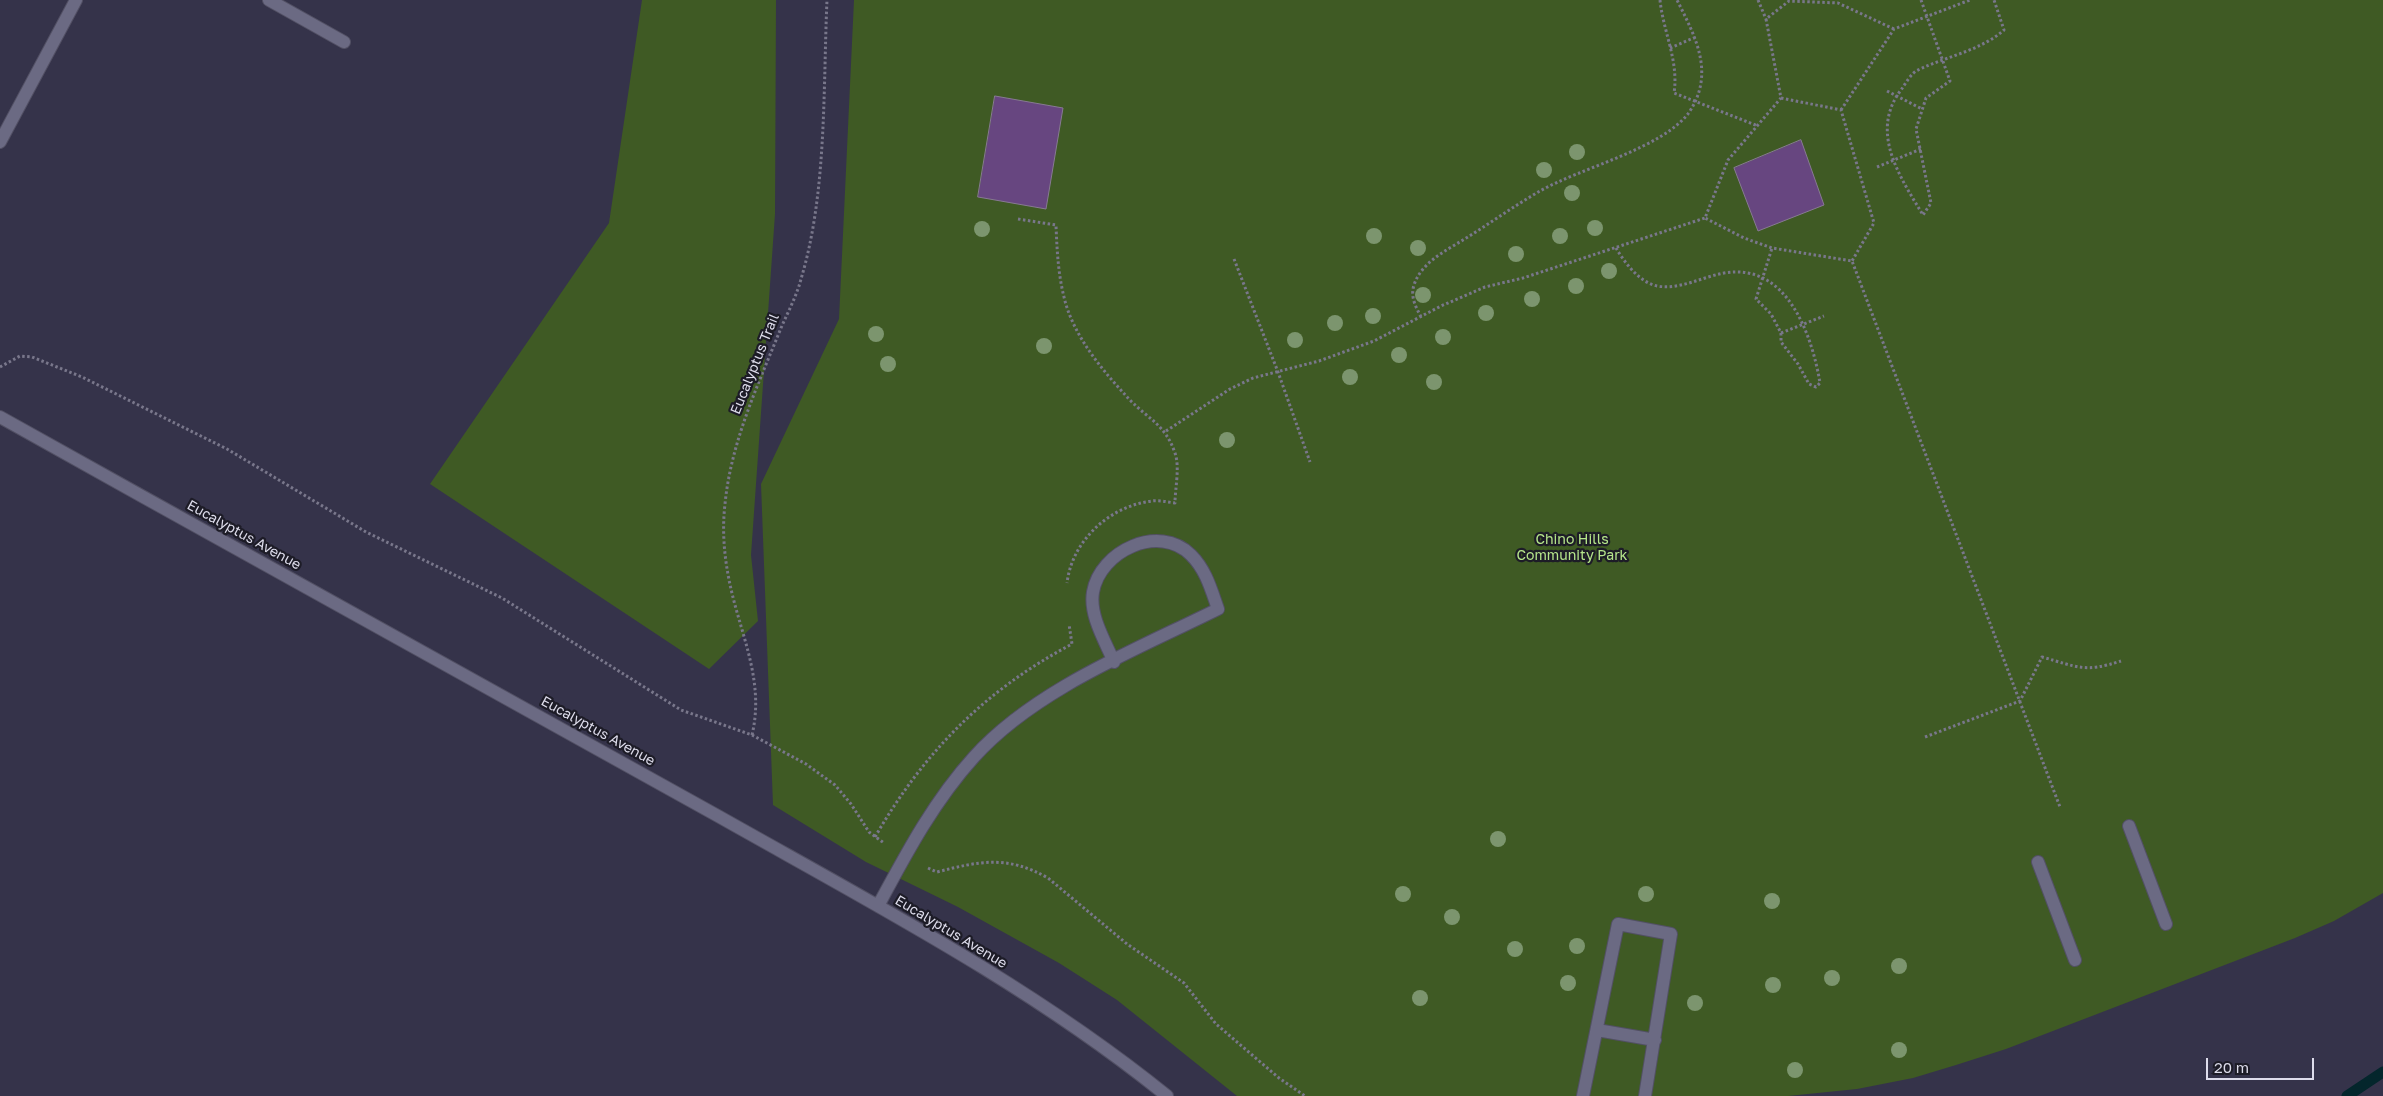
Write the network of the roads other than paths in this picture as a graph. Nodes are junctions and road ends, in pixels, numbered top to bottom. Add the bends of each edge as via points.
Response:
1 (76, 0) edge
2 (270, 0) edge
3 (344, 42) dead end
4 (0, 142) edge
5 (0, 417) edge
6 (1114, 662) junction
7 (2129, 826) dead end
8 (2038, 862) dead end
9 (878, 906) junction
10 (2166, 924) dead end
11 (2075, 960) dead end
12 (1597, 1030) junction
13 (1655, 1040) junction
14 (1167, 1096) edge
15 (1583, 1096) edge
16 (1645, 1096) edge

1 - 4 street
2 - 3 street
5 - 9 street, Eucalyptus Avenue
6 - 6 street via 1096,619 1093,594 1098,576 1124,550 1145,541 1168,541 1190,553 1205,571 1218,608
6 - 9 street via 1043,700 1004,728 980,751 946,791
7 - 10 street
8 - 11 street
9 - 14 street, Eucalyptus Avenue via 1040,1003
12 - 13 street
12 - 13 street via 1618,924 1671,934
12 - 15 street
13 - 16 street

